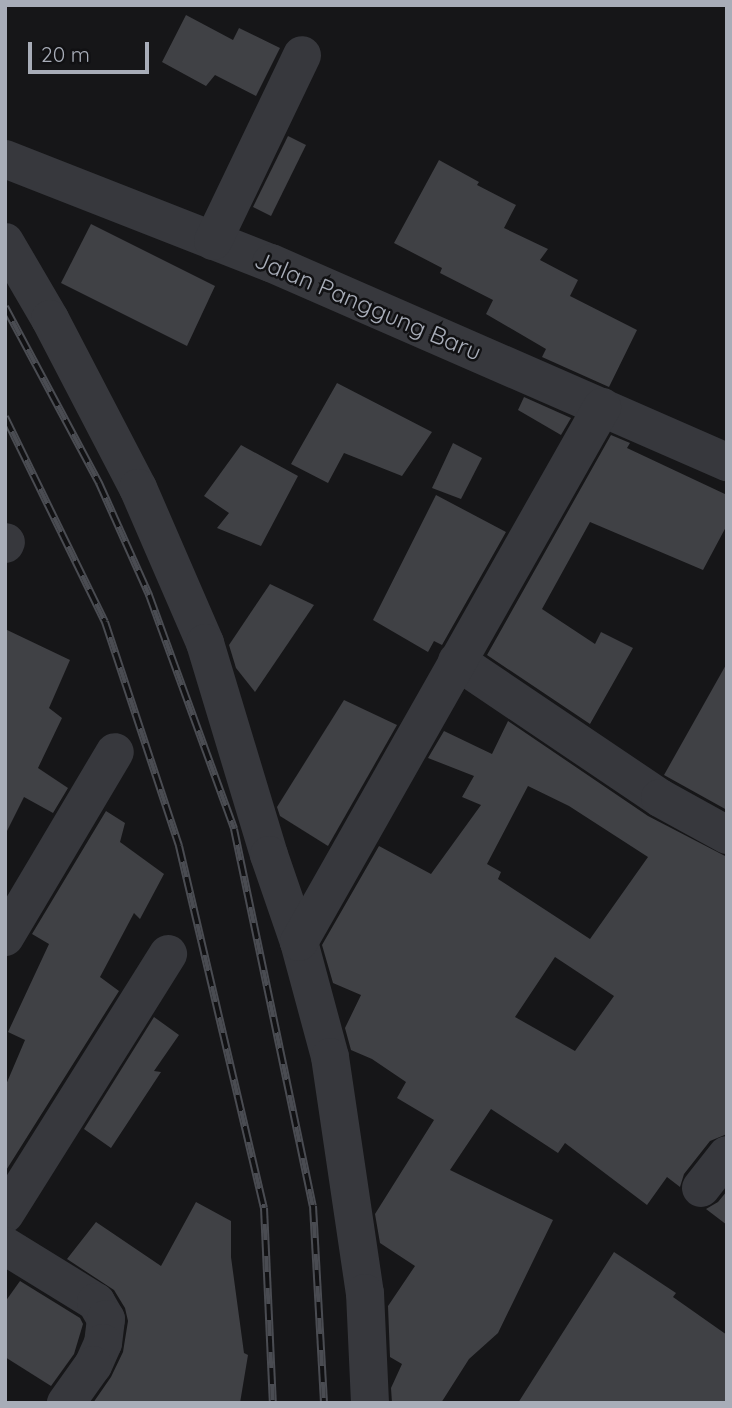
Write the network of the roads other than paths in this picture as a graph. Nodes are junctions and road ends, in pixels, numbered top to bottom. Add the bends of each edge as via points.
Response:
1 (302, 55) dead end
2 (5, 159) edge
3 (214, 241) junction
4 (5, 242) edge
5 (601, 407) junction
6 (727, 462) edge
7 (457, 662) junction
8 (115, 752) dead end
9 (727, 835) edge
10 (5, 937) edge
11 (299, 942) junction
12 (169, 954) dead end
13 (727, 1155) edge
14 (701, 1188) dead end
15 (5, 1214) edge
16 (5, 1245) edge
17 (66, 1403) edge
18 (370, 1403) edge

1 - 3 street
2 - 3 street, Jalan Panggung Baru
3 - 5 street, Jalan Panggung Baru
4 - 11 street via 51,319 138,488 205,643
5 - 6 street, Jalan Panggung Baru
5 - 7 street
7 - 9 street via 660,798
7 - 11 street
8 - 10 street
11 - 18 street via 330,1057 365,1293
12 - 15 street
13 - 14 street
16 - 17 street via 96,1302 106,1319 103,1343 93,1365

